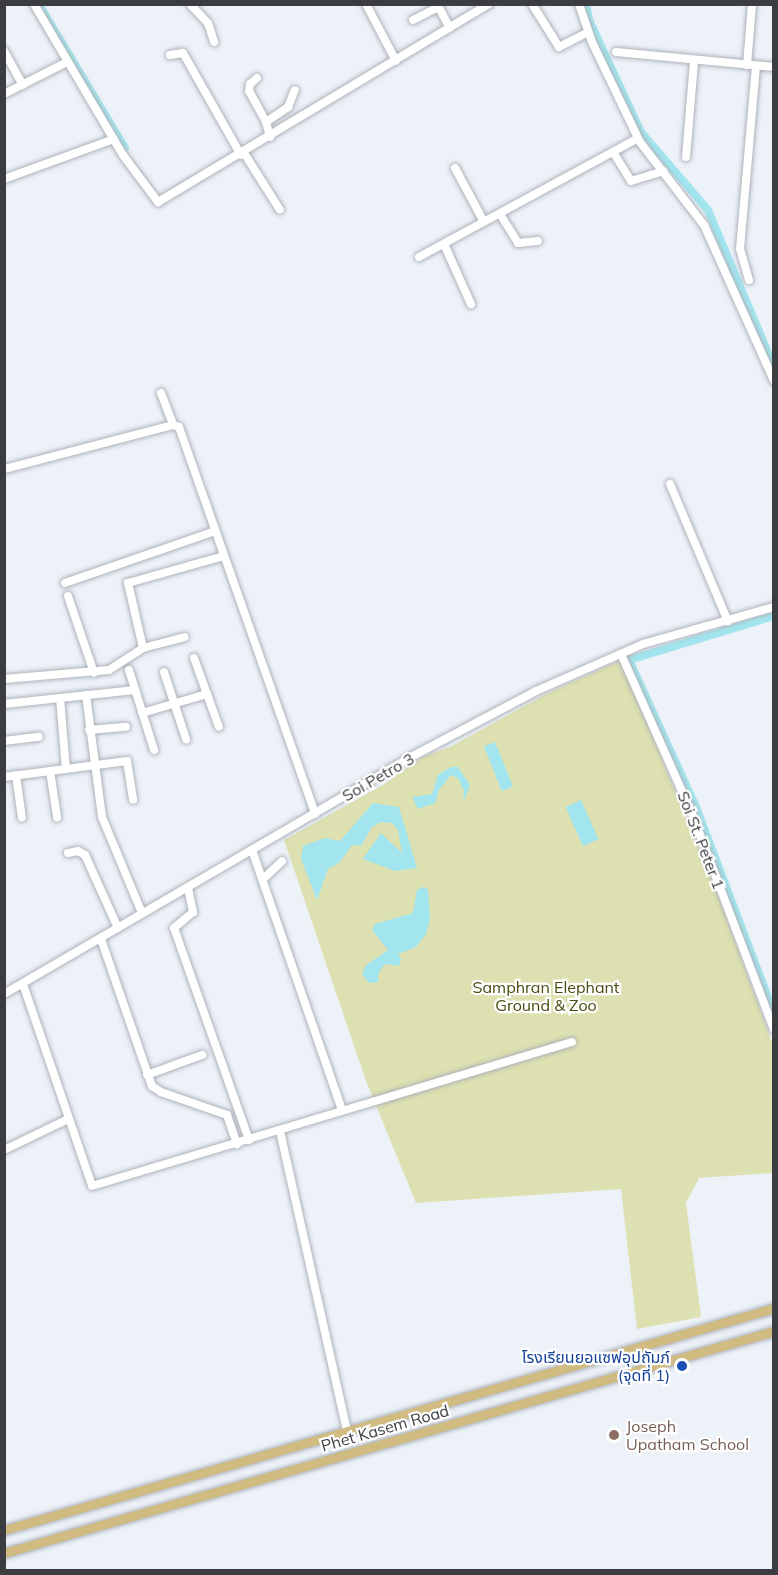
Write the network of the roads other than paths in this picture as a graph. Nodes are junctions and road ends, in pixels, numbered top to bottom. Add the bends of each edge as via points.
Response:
1 (34, 4) edge
2 (190, 4) edge
3 (366, 4) edge
4 (489, 4) edge
5 (532, 4) edge
6 (579, 4) edge
7 (752, 4) edge
8 (437, 6) edge
9 (413, 20) dead end
10 (450, 28) junction
11 (588, 32) junction
12 (214, 42) dead end
13 (4, 51) edge
14 (616, 52) dead end
15 (170, 55) dead end
16 (396, 61) junction
17 (694, 61) junction
18 (67, 62) junction
19 (751, 65) junction
20 (774, 67) edge
21 (257, 78) dead end
22 (23, 85) junction
23 (295, 90) dead end
24 (4, 94) edge
25 (266, 122) junction
26 (270, 137) junction
27 (638, 138) junction
28 (114, 139) junction
29 (613, 152) junction
30 (242, 154) junction
31 (686, 157) dead end
32 (455, 168) dead end
33 (663, 171) junction
34 (4, 179) edge
35 (280, 210) dead end
36 (500, 214) junction
37 (484, 222) junction
38 (538, 241) dead end
39 (444, 244) junction
40 (419, 257) dead end
41 (749, 280) dead end
42 (471, 303) dead end
43 (771, 367) edge
44 (774, 381) edge
45 (161, 393) dead end
46 (173, 425) junction
47 (4, 469) edge
48 (670, 484) dead end
49 (215, 531) junction
50 (224, 556) junction
51 (66, 583) dead end
52 (68, 596) dead end
53 (774, 607) edge
54 (728, 621) junction
55 (185, 637) dead end
56 (144, 648) junction
57 (621, 654) junction
58 (194, 658) dead end
59 (129, 670) dead end
60 (164, 672) dead end
61 (94, 673) junction
62 (4, 679) edge
63 (135, 690) junction
64 (207, 694) junction
65 (86, 695) junction
66 (60, 698) junction
67 (4, 704) edge
68 (175, 704) junction
69 (142, 713) junction
70 (126, 727) dead end
71 (219, 727) dead end
72 (89, 730) junction
73 (39, 737) dead end
74 (186, 739) dead end
75 (4, 741) edge
76 (154, 750) dead end
77 (92, 765) junction
78 (66, 769) junction
79 (50, 771) junction
80 (16, 775) junction
81 (4, 777) edge
82 (133, 800) dead end
83 (315, 814) junction
84 (57, 817) dead end
85 (22, 818) dead end
86 (252, 850) junction
87 (68, 853) dead end
88 (282, 861) dead end
89 (262, 879) junction
90 (188, 888) junction
91 (142, 913) junction
92 (118, 928) junction
93 (101, 939) junction
94 (23, 984) junction
95 (4, 994) edge
96 (774, 1029) edge
97 (572, 1042) dead end
98 (202, 1055) dead end
99 (147, 1075) junction
100 (342, 1110) junction
101 (68, 1119) junction
102 (280, 1131) junction
103 (249, 1140) junction
104 (237, 1144) junction
105 (4, 1150) edge
106 (774, 1308) edge
107 (774, 1331) edge
108 (347, 1431) junction
109 (4, 1530) edge
110 (4, 1553) edge

1 - 18 street
2 - 12 street via 208,23
3 - 16 street
4 - 10 street
5 - 11 street via 560,48
6 - 11 street
7 - 19 street
8 - 9 street
8 - 10 street
10 - 16 street
11 - 27 street
13 - 22 street
14 - 17 street
15 - 30 street via 183,53
16 - 26 street
17 - 19 street
17 - 31 street
18 - 22 street
18 - 28 street
19 - 20 street
19 - 41 street via 740,249
21 - 25 street via 249,91
22 - 24 street
23 - 25 street via 288,107
25 - 26 street
26 - 30 street
27 - 29 street
27 - 33 street
28 - 30 street via 159,202
28 - 34 street
29 - 33 street via 630,181 647,179
29 - 36 street
30 - 35 street
32 - 37 street
33 - 43 street via 704,225
36 - 37 street
36 - 38 street via 518,243
37 - 39 street
39 - 40 street
39 - 42 street
43 - 44 street
45 - 46 street
46 - 47 street
46 - 49 street via 179,427
48 - 54 street
49 - 50 street
49 - 51 street
50 - 56 street via 128,583
50 - 83 street
52 - 61 street
53 - 54 street, Soi Petro 3
54 - 57 street, Soi Petro 3
55 - 56 street
56 - 61 street via 109,670
57 - 83 street, Soi Petro 3 via 536,691
57 - 96 street, Soi St. Peter 1 via 691,811
58 - 64 street
59 - 63 street
60 - 68 street
61 - 62 street
63 - 65 street
63 - 69 street
64 - 68 street
64 - 71 street
65 - 66 street
65 - 72 street
66 - 67 street
66 - 78 street
68 - 69 street
68 - 74 street
69 - 76 street
70 - 72 street
72 - 77 street
73 - 75 street
77 - 78 street
77 - 82 street via 129,762
77 - 91 street via 102,817
78 - 79 street
79 - 80 street
79 - 84 street
80 - 81 street
80 - 85 street
83 - 86 street, Soi Petro 3
86 - 89 street
86 - 90 street, Soi Petro 3
87 - 92 street via 81,852 88,859
88 - 89 street
89 - 100 street
90 - 91 street, Soi Petro 3
90 - 103 street via 193,912 174,928
91 - 92 street, Soi Petro 3
92 - 93 street, Soi Petro 3
93 - 94 street, Soi Petro 3
93 - 99 street
94 - 95 street, Soi Petro 3
94 - 101 street
97 - 100 street
98 - 99 street
99 - 104 street via 160,1092 227,1115
100 - 102 street
101 - 104 street via 92,1186
101 - 105 street
102 - 103 street
102 - 108 street
103 - 104 street
106 - 108 main road, Phet Kasem Road
107 - 110 main road, Phet Kasem Road
108 - 109 main road, Phet Kasem Road

